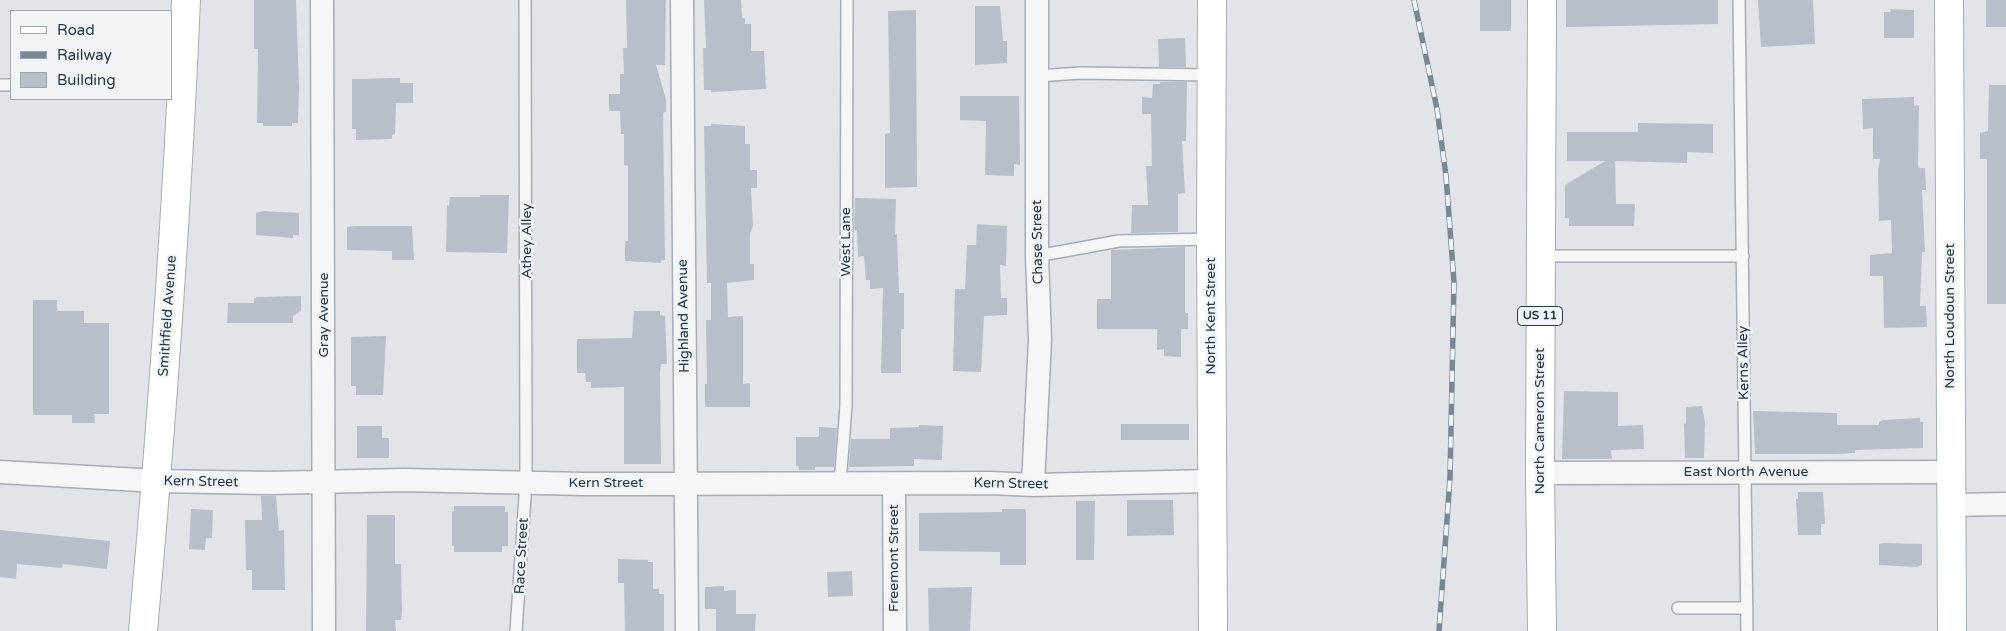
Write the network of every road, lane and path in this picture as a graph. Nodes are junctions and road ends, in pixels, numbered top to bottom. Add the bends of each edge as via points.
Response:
1 (186, 0) edge
2 (322, 0) edge
3 (525, 0) edge
4 (682, 0) edge
5 (847, 0) edge
6 (1037, 0) edge
7 (1212, 0) edge
8 (1542, 0) edge
9 (1739, 0) edge
10 (1949, 0) edge
11 (1211, 75) junction
12 (1038, 76) junction
13 (177, 93) edge
14 (1210, 240) junction
15 (1037, 256) junction
16 (1540, 256) junction
17 (1742, 256) junction
18 (1746, 471) junction
19 (0, 472) edge
20 (1951, 472) junction
21 (1540, 473) junction
22 (157, 481) junction
23 (1212, 481) junction
24 (324, 482) junction
25 (526, 482) junction
26 (686, 484) junction
27 (840, 484) junction
28 (894, 484) junction
29 (1033, 485) junction
30 (2006, 504) edge
31 (1950, 505) junction
32 (1678, 608) dead end
33 (1747, 608) junction
34 (143, 631) edge
35 (324, 631) edge
36 (516, 631) edge
37 (687, 631) edge
38 (895, 631) edge
39 (1213, 631) edge
40 (1542, 631) edge
41 (1747, 631) edge
42 (1952, 631) edge

1 - 13 street, Smithfield Avenue
2 - 24 street, Gray Avenue
3 - 25 lane, Athey Alley
4 - 26 street, Highland Avenue
5 - 27 lane, West Lane via 846,406
6 - 12 street, Chase Street
7 - 11 street, North Kent Street
8 - 16 street, North Cameron Street / US 11
9 - 17 lane, Kerns Alley
10 - 20 street, North Loudoun Street
11 - 12 lane via 1080,73
11 - 14 street, North Kent Street
12 - 15 street, Chase Street
13 - 22 street, Smithfield Avenue
14 - 15 lane via 1120,241
14 - 23 street, North Kent Street
15 - 29 street, Chase Street via 1040,340
16 - 17 lane
16 - 21 street, North Cameron Street / US 11
17 - 18 lane, Kerns Alley
18 - 20 street, East North Avenue
18 - 21 street, East North Avenue
18 - 33 lane, Kerns Alley
19 - 22 street, Kern Street
20 - 31 street, North Loudoun Street
21 - 40 street, North Cameron Street / US 11
22 - 24 street, Kern Street
22 - 34 street, Smithfield Avenue
23 - 29 street, Kern Street
23 - 39 street, North Kent Street
24 - 25 street, Kern Street
24 - 35 street, Gray Avenue
25 - 26 street, Kern Street
25 - 36 lane, Race Street
26 - 27 street, Kern Street
26 - 37 street, Highland Avenue
27 - 28 street, Kern Street
28 - 29 street, Kern Street via 991,482
28 - 38 street, Freemont Street
30 - 31 street
31 - 42 street, North Loudoun Street
32 - 33 lane
33 - 41 lane, Kerns Alley

